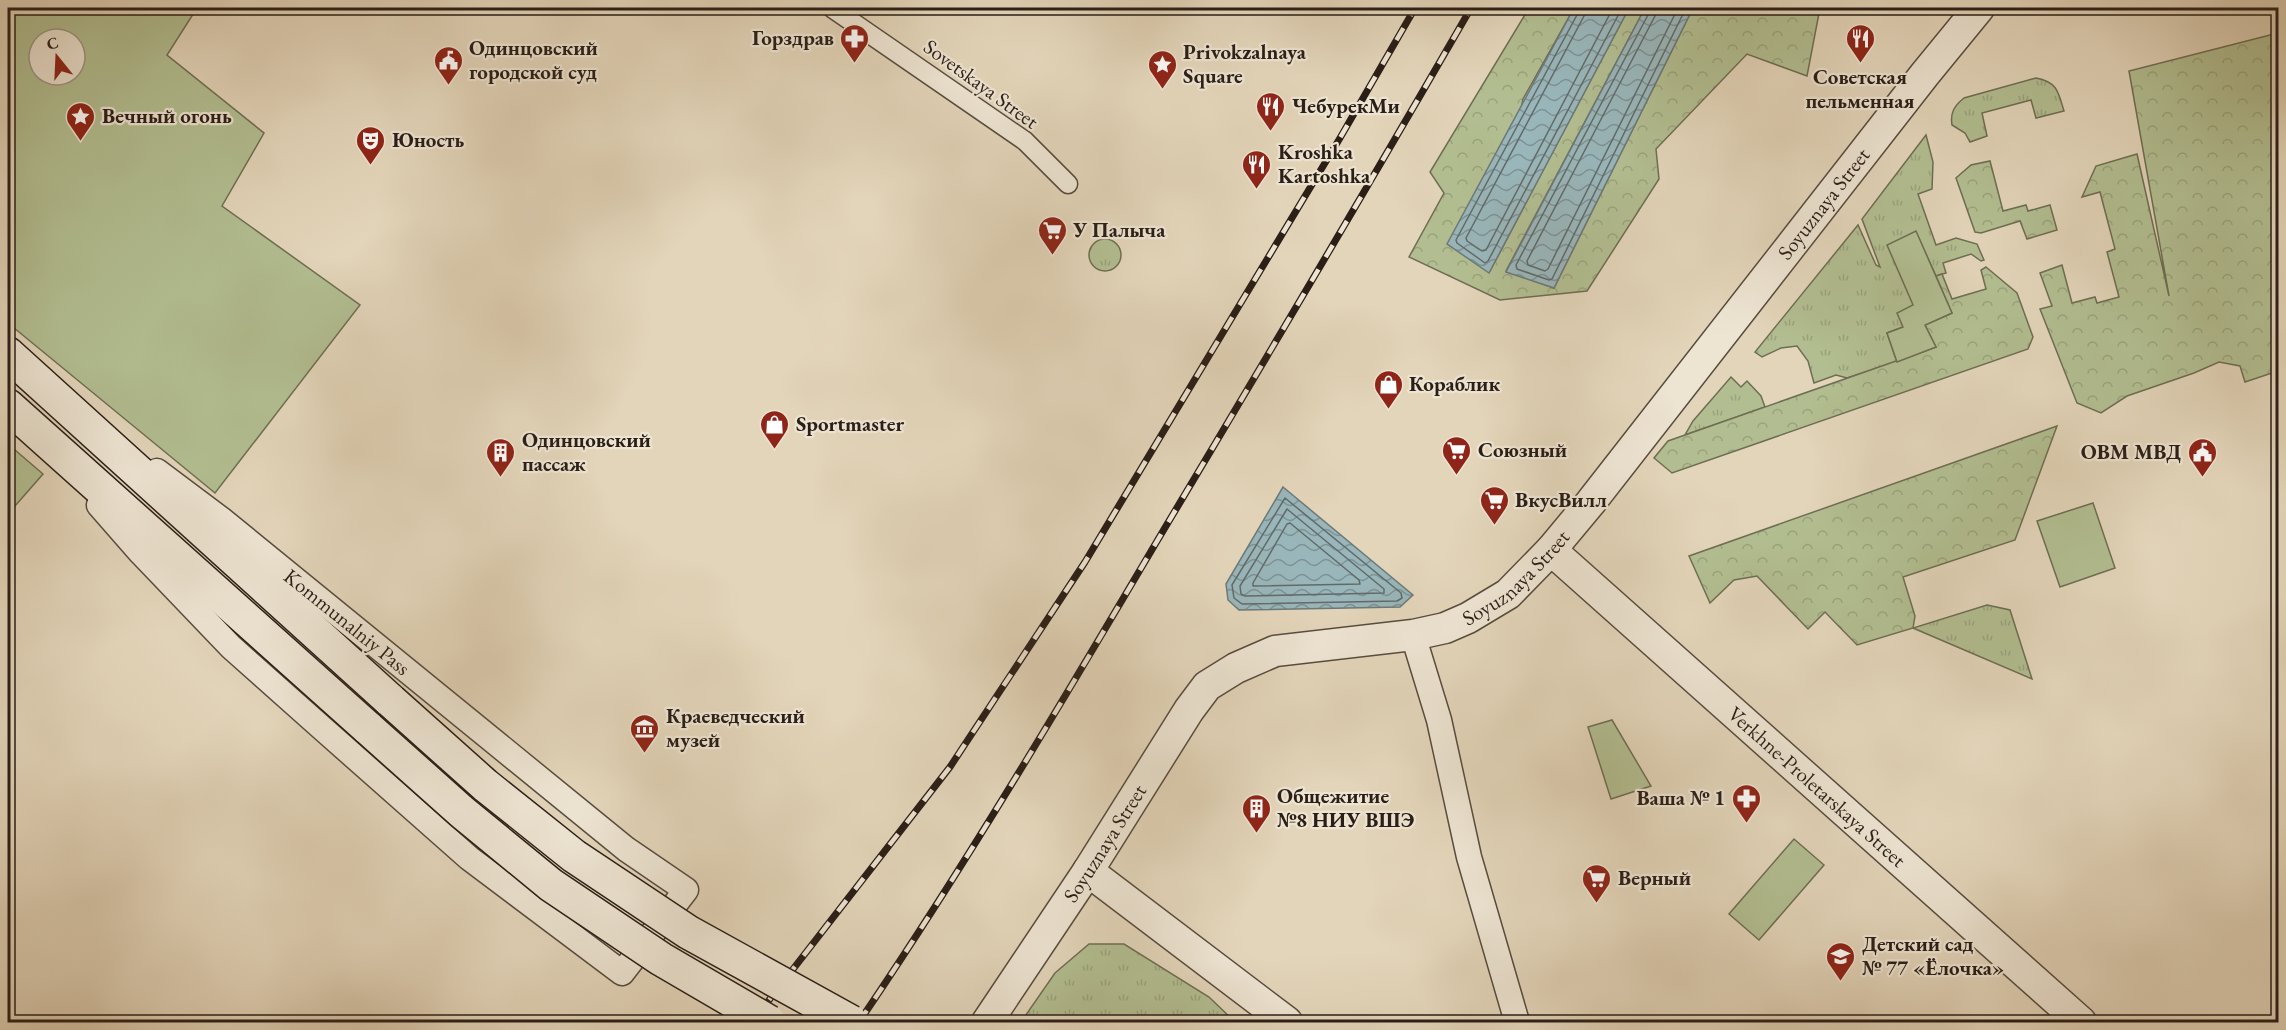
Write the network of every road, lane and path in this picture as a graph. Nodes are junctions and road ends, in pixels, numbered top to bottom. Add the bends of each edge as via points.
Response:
1 (832, 8) edge
2 (1979, 8) edge
3 (1068, 184) dead end
4 (8, 349) edge
5 (8, 354) edge
6 (60, 401) junction
7 (8, 406) edge
8 (98, 434) junction
9 (71, 463) junction
10 (156, 470) junction
11 (1551, 550) junction
12 (1413, 635) junction
13 (1088, 872) junction
14 (1245, 992) junction
15 (769, 1023) edge
16 (851, 1023) edge
17 (987, 1023) edge
18 (1266, 1023) edge
19 (1287, 1023) edge
20 (1518, 1023) edge
21 (2081, 1023) edge

1 - 3 street, Sovetskaya Street via 1025,141
2 - 11 street, Soyuznaya Street
4 - 10 street via 24,354
5 - 6 main road, Kommunalniy Pass
6 - 8 main road
6 - 10 street, Kommunalniy Pass
7 - 9 main road
8 - 9 street via 84,429 70,435 65,449
8 - 16 main road, bridge via 485,785 574,856 687,932
9 - 10 street, Kommunalniy Pass via 93,497 141,553 231,647 469,858 622,972 686,890 609,835
9 - 15 main road, bridge via 462,812 551,885 661,959
11 - 12 street, Soyuznaya Street via 1508,594 1445,628
11 - 21 street, Verkhne-Proletarskaya Street
12 - 13 street, Soyuznaya Street via 1275,651 1208,686
12 - 20 street via 1439,720 1469,857
13 - 14 street
13 - 17 street, Soyuznaya Street
14 - 18 street
14 - 19 street

